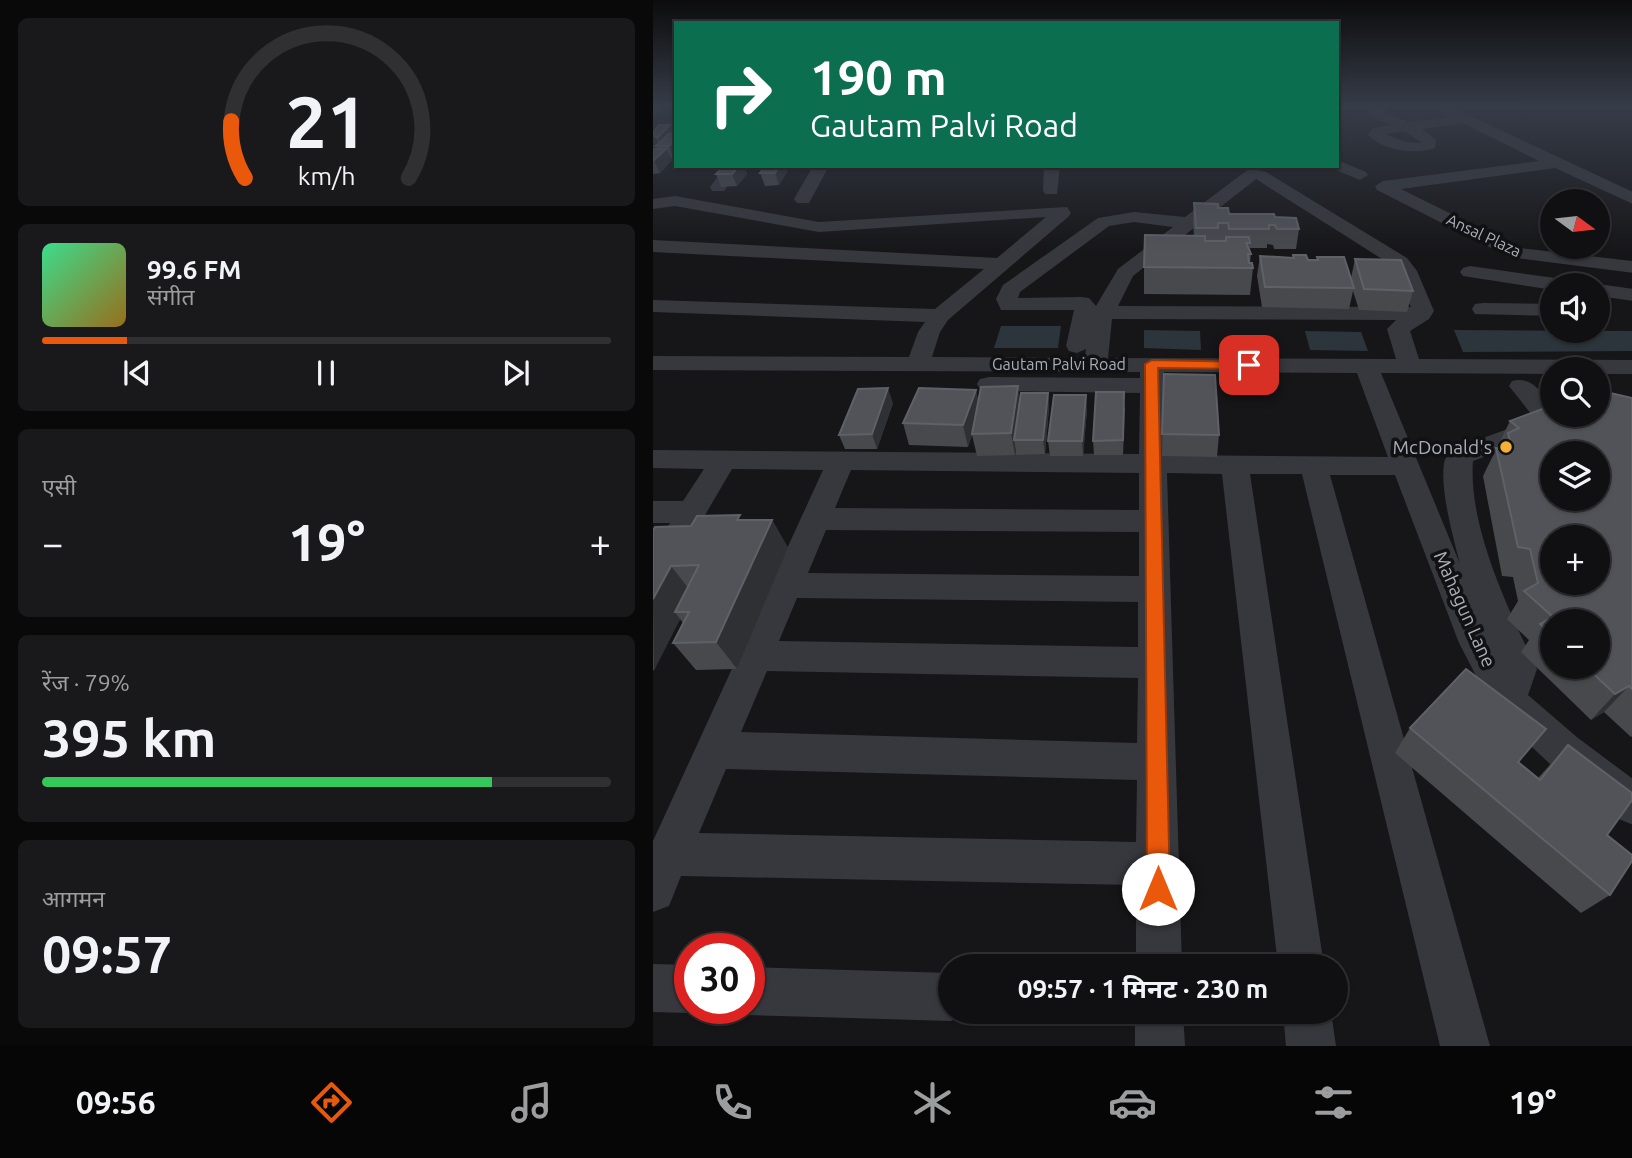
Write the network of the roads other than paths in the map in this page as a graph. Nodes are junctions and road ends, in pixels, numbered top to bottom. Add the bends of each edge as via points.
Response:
1 (1541, 156) edge
2 (1550, 160) dead end
3 (1339, 166) edge
4 (732, 168) edge
5 (820, 168) edge
6 (1052, 168) edge
7 (1360, 175) dead end
8 (718, 187) edge
9 (1051, 190) dead end
10 (803, 198) dead end
11 (1632, 199) edge
12 (653, 204) edge
13 (1188, 222) junction
14 (653, 246) edge
15 (1001, 264) junction
16 (1632, 267) edge
17 (1470, 272) dead end
18 (1540, 282) edge
19 (1610, 292) edge
20 (1632, 295) edge
21 (653, 306) edge
22 (1483, 309) dead end
23 (1540, 310) edge
24 (1610, 311) edge
25 (1632, 312) edge
26 (1094, 313) junction
27 (1421, 314) junction
28 (940, 316) junction
29 (653, 363) edge
30 (1085, 363) junction
31 (918, 364) junction
32 (1410, 366) junction
33 (1614, 374) edge
34 (1152, 375) junction
35 (1370, 376) junction
36 (653, 381) edge
37 (1537, 386) edge
38 (1632, 387) edge
39 (653, 459) edge
40 (724, 459) junction
41 (841, 461) junction
42 (1155, 464) junction
43 (1235, 465) junction
44 (1314, 466) junction
45 (1406, 467) junction
46 (653, 512) edge
47 (692, 512) junction
48 (816, 519) junction
49 (1155, 521) junction
50 (653, 575) edge
51 (787, 585) junction
52 (1156, 589) junction
53 (756, 656) junction
54 (1157, 663) junction
55 (1508, 700) junction
56 (714, 750) junction
57 (1158, 762) junction
58 (1632, 805) edge
59 (1158, 864) junction
60 (661, 872) edge
61 (1159, 954) edge
62 (1299, 954) edge
63 (653, 988) edge
64 (674, 989) edge
65 (765, 991) edge
66 (938, 997) edge
67 (1159, 1024) edge
68 (1308, 1024) edge
69 (1160, 1046) edge
70 (1311, 1046) edge
71 (1465, 1046) edge

1 - 2 street
3 - 7 street
4 - 8 street
5 - 10 street
6 - 9 street
11 - 16 street, Ansal Plaza via 1557,163 1383,186 1509,251
12 - 15 street via 675,201 819,227 1061,211
13 - 26 street via 1125,273
13 - 26 street via 1134,217 1104,222 1011,289 1007,299 1009,305 1081,303
13 - 27 street via 1249,174 1260,175 1400,262 1411,279
14 - 15 street
15 - 28 street
17 - 18 street
19 - 20 street
21 - 28 street
22 - 23 street
24 - 25 street
26 - 27 street
26 - 30 street
27 - 32 street via 1397,329
28 - 31 street
29 - 31 street, Gautam Palvi Road
30 - 31 street, Gautam Palvi Road
30 - 34 street, Gautam Palvi Road
32 - 33 street, Gautam Palvi Road
32 - 35 street, Gautam Palvi Road
33 - 38 street, Gautam Palvi Road
34 - 35 street, Gautam Palvi Road
34 - 36 street, Gautam Palvi Road
34 - 42 street
35 - 37 street, Gautam Palvi Road
35 - 45 street, Mahagun Lane
37 - 55 street via 1549,417 1544,425 1463,455 1458,461 1471,547 1490,612 1519,669
39 - 40 street
40 - 41 street
40 - 47 street
41 - 42 street
41 - 48 street
42 - 43 street
42 - 49 street
43 - 44 street
43 - 62 street
44 - 45 street
44 - 71 street
45 - 55 street, Mahagun Lane via 1476,643
46 - 47 street
47 - 50 street
48 - 49 street
48 - 51 street
49 - 52 street
51 - 52 street
51 - 53 street
52 - 54 street
53 - 54 street
53 - 56 street
54 - 57 street
55 - 58 street, Mahagun Lane
56 - 57 street
56 - 60 street
57 - 59 street
59 - 60 street
59 - 61 street
63 - 64 street
65 - 66 street
67 - 69 street
68 - 70 street

